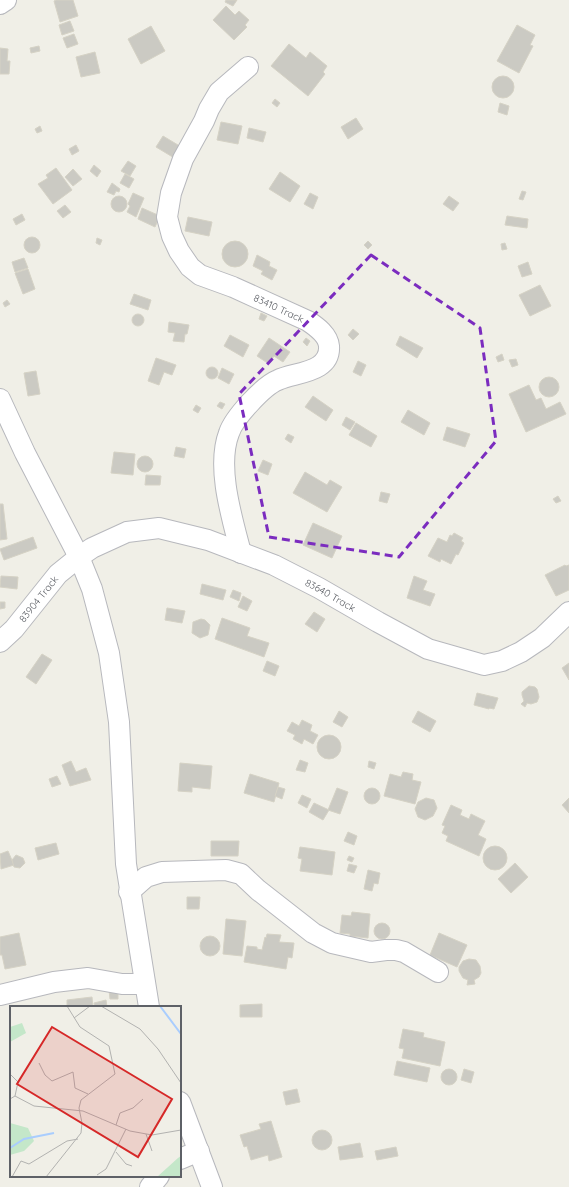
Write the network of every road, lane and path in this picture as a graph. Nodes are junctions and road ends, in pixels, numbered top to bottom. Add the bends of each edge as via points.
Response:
1 (6, 0) edge
2 (0, 4) edge
3 (248, 67) dead end
4 (0, 399) edge
5 (241, 553) junction
6 (79, 557) junction
7 (569, 612) edge
8 (0, 642) edge
9 (129, 892) junction
10 (438, 972) dead end
11 (145, 984) junction
12 (0, 995) edge
13 (149, 1006) edge
14 (181, 1105) edge
15 (198, 1151) junction
16 (181, 1159) edge
17 (158, 1177) edge
18 (150, 1187) edge
19 (212, 1187) edge

1 - 2 street
3 - 5 street, 83410 Track via 219,92 183,158 171,193 167,217 172,236 179,252 200,275 308,321 325,336 329,344 329,353 327,359 316,368 267,386 235,420 228,434 224,468 226,490
4 - 6 street
5 - 6 street, 83640 Track via 208,540 159,528 127,532
5 - 7 street, 83640 Track via 274,565 319,588 428,649 484,664 502,661 521,652 542,638
6 - 8 street, 83904 Track via 58,574 14,629
6 - 9 street via 92,589 109,653 119,722
9 - 10 street via 146,878 162,872 236,872 313,933 332,944 372,952 404,952
9 - 11 street
11 - 12 street via 122,984 88,978 54,982
11 - 13 street
14 - 15 street
15 - 16 street
15 - 19 street
17 - 18 street

